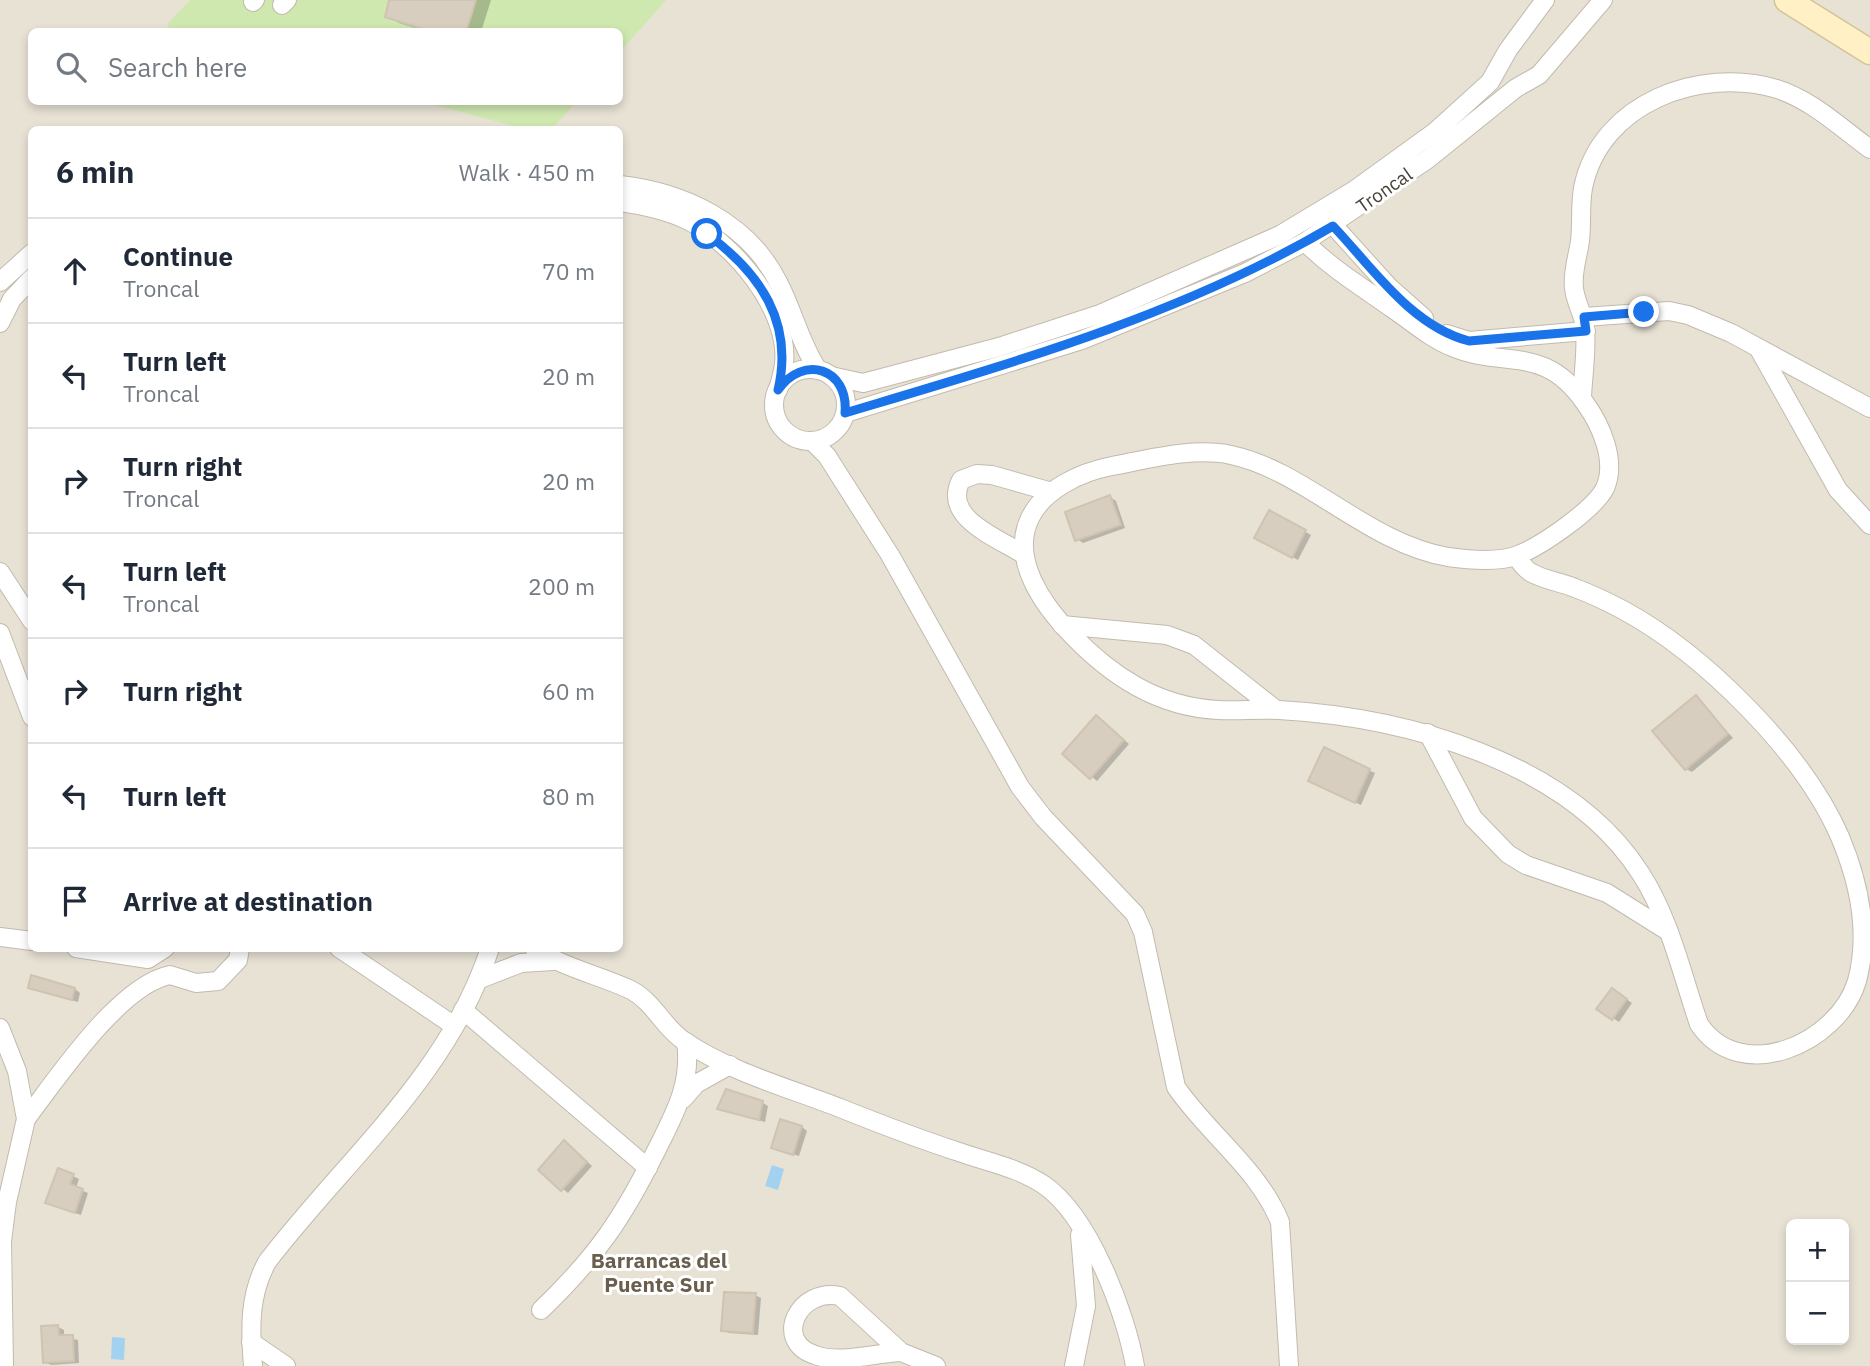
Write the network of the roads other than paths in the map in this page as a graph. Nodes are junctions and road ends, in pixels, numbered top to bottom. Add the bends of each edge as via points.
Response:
1 (1545, 0) edge
2 (1603, 0) edge
3 (1787, 0) edge
4 (1870, 52) edge
5 (1870, 149) edge
6 (623, 185) edge
7 (623, 202) edge
8 (1333, 226) junction
9 (1305, 242) junction
10 (28, 257) edge
11 (0, 282) edge
12 (28, 282) edge
13 (0, 323) edge
14 (1585, 324) junction
15 (1758, 348) junction
16 (825, 373) junction
17 (778, 390) junction
18 (1582, 397) junction
19 (1870, 408) edge
20 (845, 413) junction
21 (835, 432) junction
22 (812, 441) junction
23 (841, 480) junction
24 (1052, 492) junction
25 (1870, 525) edge
26 (1023, 554) junction
27 (1517, 556) junction
28 (0, 572) edge
29 (28, 615) edge
30 (1062, 625) junction
31 (0, 633) edge
32 (28, 706) edge
33 (1275, 709) junction
34 (1427, 733) junction
35 (1666, 930) junction
36 (0, 937) edge
37 (28, 941) edge
38 (102, 952) edge
39 (159, 952) edge
40 (239, 952) edge
41 (346, 952) edge
42 (489, 952) edge
43 (540, 952) edge
44 (148, 959) junction
45 (553, 961) junction
46 (160, 977) junction
47 (480, 979) junction
48 (458, 1018) junction
49 (0, 1028) edge
50 (686, 1042) junction
51 (730, 1065) junction
52 (682, 1099) junction
53 (26, 1119) junction
54 (648, 1168) junction
55 (1078, 1223) junction
56 (541, 1310) dead end
57 (251, 1342) junction
58 (901, 1352) junction
59 (4, 1366) edge
60 (253, 1366) edge
61 (286, 1366) edge
62 (936, 1366) edge
63 (1074, 1366) edge
64 (1135, 1366) edge
65 (1289, 1366) edge

1 - 16 street, Troncal via 1490,82 1464,107 1353,191 1280,235 1100,314 999,346 871,382
2 - 8 street, Troncal via 1539,75
3 - 4 main road
5 - 14 street via 1795,96 1757,85 1679,89 1641,105 1616,127 1587,172 1574,278
6 - 16 street via 649,188 696,205 743,237 778,280 807,355
7 - 17 street via 688,220 745,267 759,285 782,334 784,364
8 - 9 street, Troncal
8 - 14 street via 1389,287 1445,334 1469,341
9 - 18 street via 1332,269 1440,341 1472,354 1534,362
9 - 20 street, Troncal via 1245,273 1082,340
10 - 11 street
12 - 13 street via 12,299
14 - 15 street via 1669,311 1707,321
14 - 18 street
15 - 19 street
15 - 25 street via 1838,490
16 - 17 street, Troncal via 794,373
16 - 20 street via 844,392
17 - 22 street via 780,425 800,440
18 - 27 street via 1608,454 1605,488 1576,519
20 - 21 street
21 - 22 street
21 - 23 street
22 - 23 street
23 - 65 street via 890,555 1020,787 1135,914 1143,932 1176,1087 1255,1178 1280,1222
24 - 26 street via 1034,510
24 - 26 street via 977,474 961,480 955,492 957,506 968,520
24 - 27 street via 1097,469 1210,452 1271,469 1377,532 1423,550 1475,559
26 - 30 street via 1031,578
27 - 35 street via 1531,573 1577,588 1652,629 1691,658 1777,739 1827,810 1851,866 1863,912 1857,982 1833,1018 1784,1052 1748,1056 1729,1051 1707,1037 1699,1024
28 - 29 street
30 - 33 street via 1182,639
30 - 33 street via 1102,665 1143,691 1178,704 1216,710
31 - 32 street
33 - 34 street via 1351,716
34 - 35 street via 1518,770 1595,820 1642,875
34 - 35 street via 1473,818 1508,854 1526,865 1607,893
36 - 37 street
38 - 44 street
39 - 44 street
40 - 46 street via 238,960 218,981 208,984
41 - 48 street
42 - 47 street
43 - 45 street
44 - 46 street
45 - 47 street via 521,963
45 - 50 street via 631,990
46 - 53 street via 98,1027
47 - 48 street
48 - 54 street
48 - 57 street via 421,1081 267,1262 252,1304
49 - 53 street via 17,1071
50 - 51 street
50 - 52 street
51 - 52 street via 696,1084
51 - 55 street via 1028,1177 1065,1203
52 - 54 street
53 - 59 street via 2,1241
54 - 56 street via 600,1247
55 - 63 street via 1087,1282
55 - 64 street via 1115,1293
57 - 60 street
57 - 61 street
58 - 58 street via 840,1296 827,1293 804,1304 792,1326 794,1336 812,1355 835,1359
58 - 62 street

